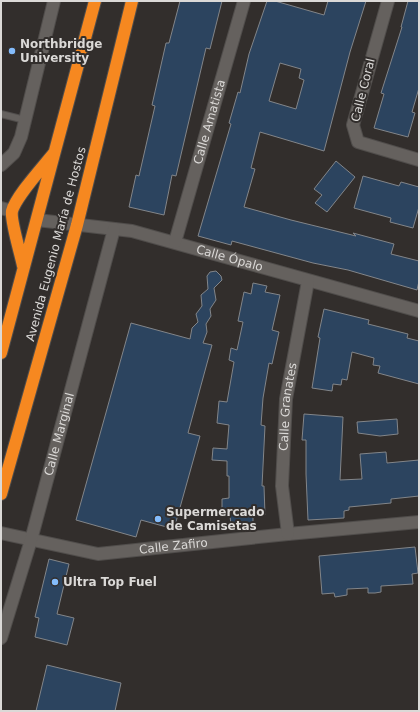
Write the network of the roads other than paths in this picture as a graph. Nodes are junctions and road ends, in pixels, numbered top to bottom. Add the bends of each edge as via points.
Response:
1 (54, 1) edge
2 (95, 1) edge
3 (132, 1) edge
4 (244, 1) edge
5 (388, 1) edge
6 (1, 114) edge
7 (25, 120) junction
8 (57, 149) junction
9 (419, 160) edge
10 (1, 165) edge
11 (6, 210) edge
12 (37, 220) junction
13 (77, 225) junction
14 (114, 230) junction
15 (175, 242) junction
16 (24, 268) junction
17 (308, 281) junction
18 (419, 311) edge
19 (1, 353) edge
20 (1, 494) edge
21 (419, 522) edge
22 (1, 532) edge
23 (288, 534) junction
24 (30, 540) junction
25 (1, 638) edge

1 - 7 street
2 - 8 highway, Avenida Eugenio María de Hostos
3 - 13 highway, Avenida Eugenio María de Hostos
4 - 15 street, Calle Amatista
5 - 9 street, Calle Coral via 353,125 358,142
6 - 7 lane
7 - 10 street via 14,153
8 - 11 highway via 19,198
8 - 12 highway, Avenida Eugenio María de Hostos
11 - 16 highway
12 - 13 street, Calle Ópalo
12 - 16 highway, Avenida Eugenio María de Hostos
13 - 14 street, Calle Ópalo
13 - 20 highway, Avenida Eugenio María de Hostos
14 - 15 street, Calle Ópalo via 132,231
14 - 24 street, Calle Marginal
15 - 17 street, Calle Ópalo
16 - 19 highway, Avenida Eugenio María de Hostos
17 - 18 street, Calle Ópalo
17 - 23 street, Calle Granates via 286,399 282,486
21 - 23 street, Calle Zafiro
22 - 24 street, Calle Zafiro
23 - 24 street, Calle Zafiro via 98,554
24 - 25 street, Calle Marginal

